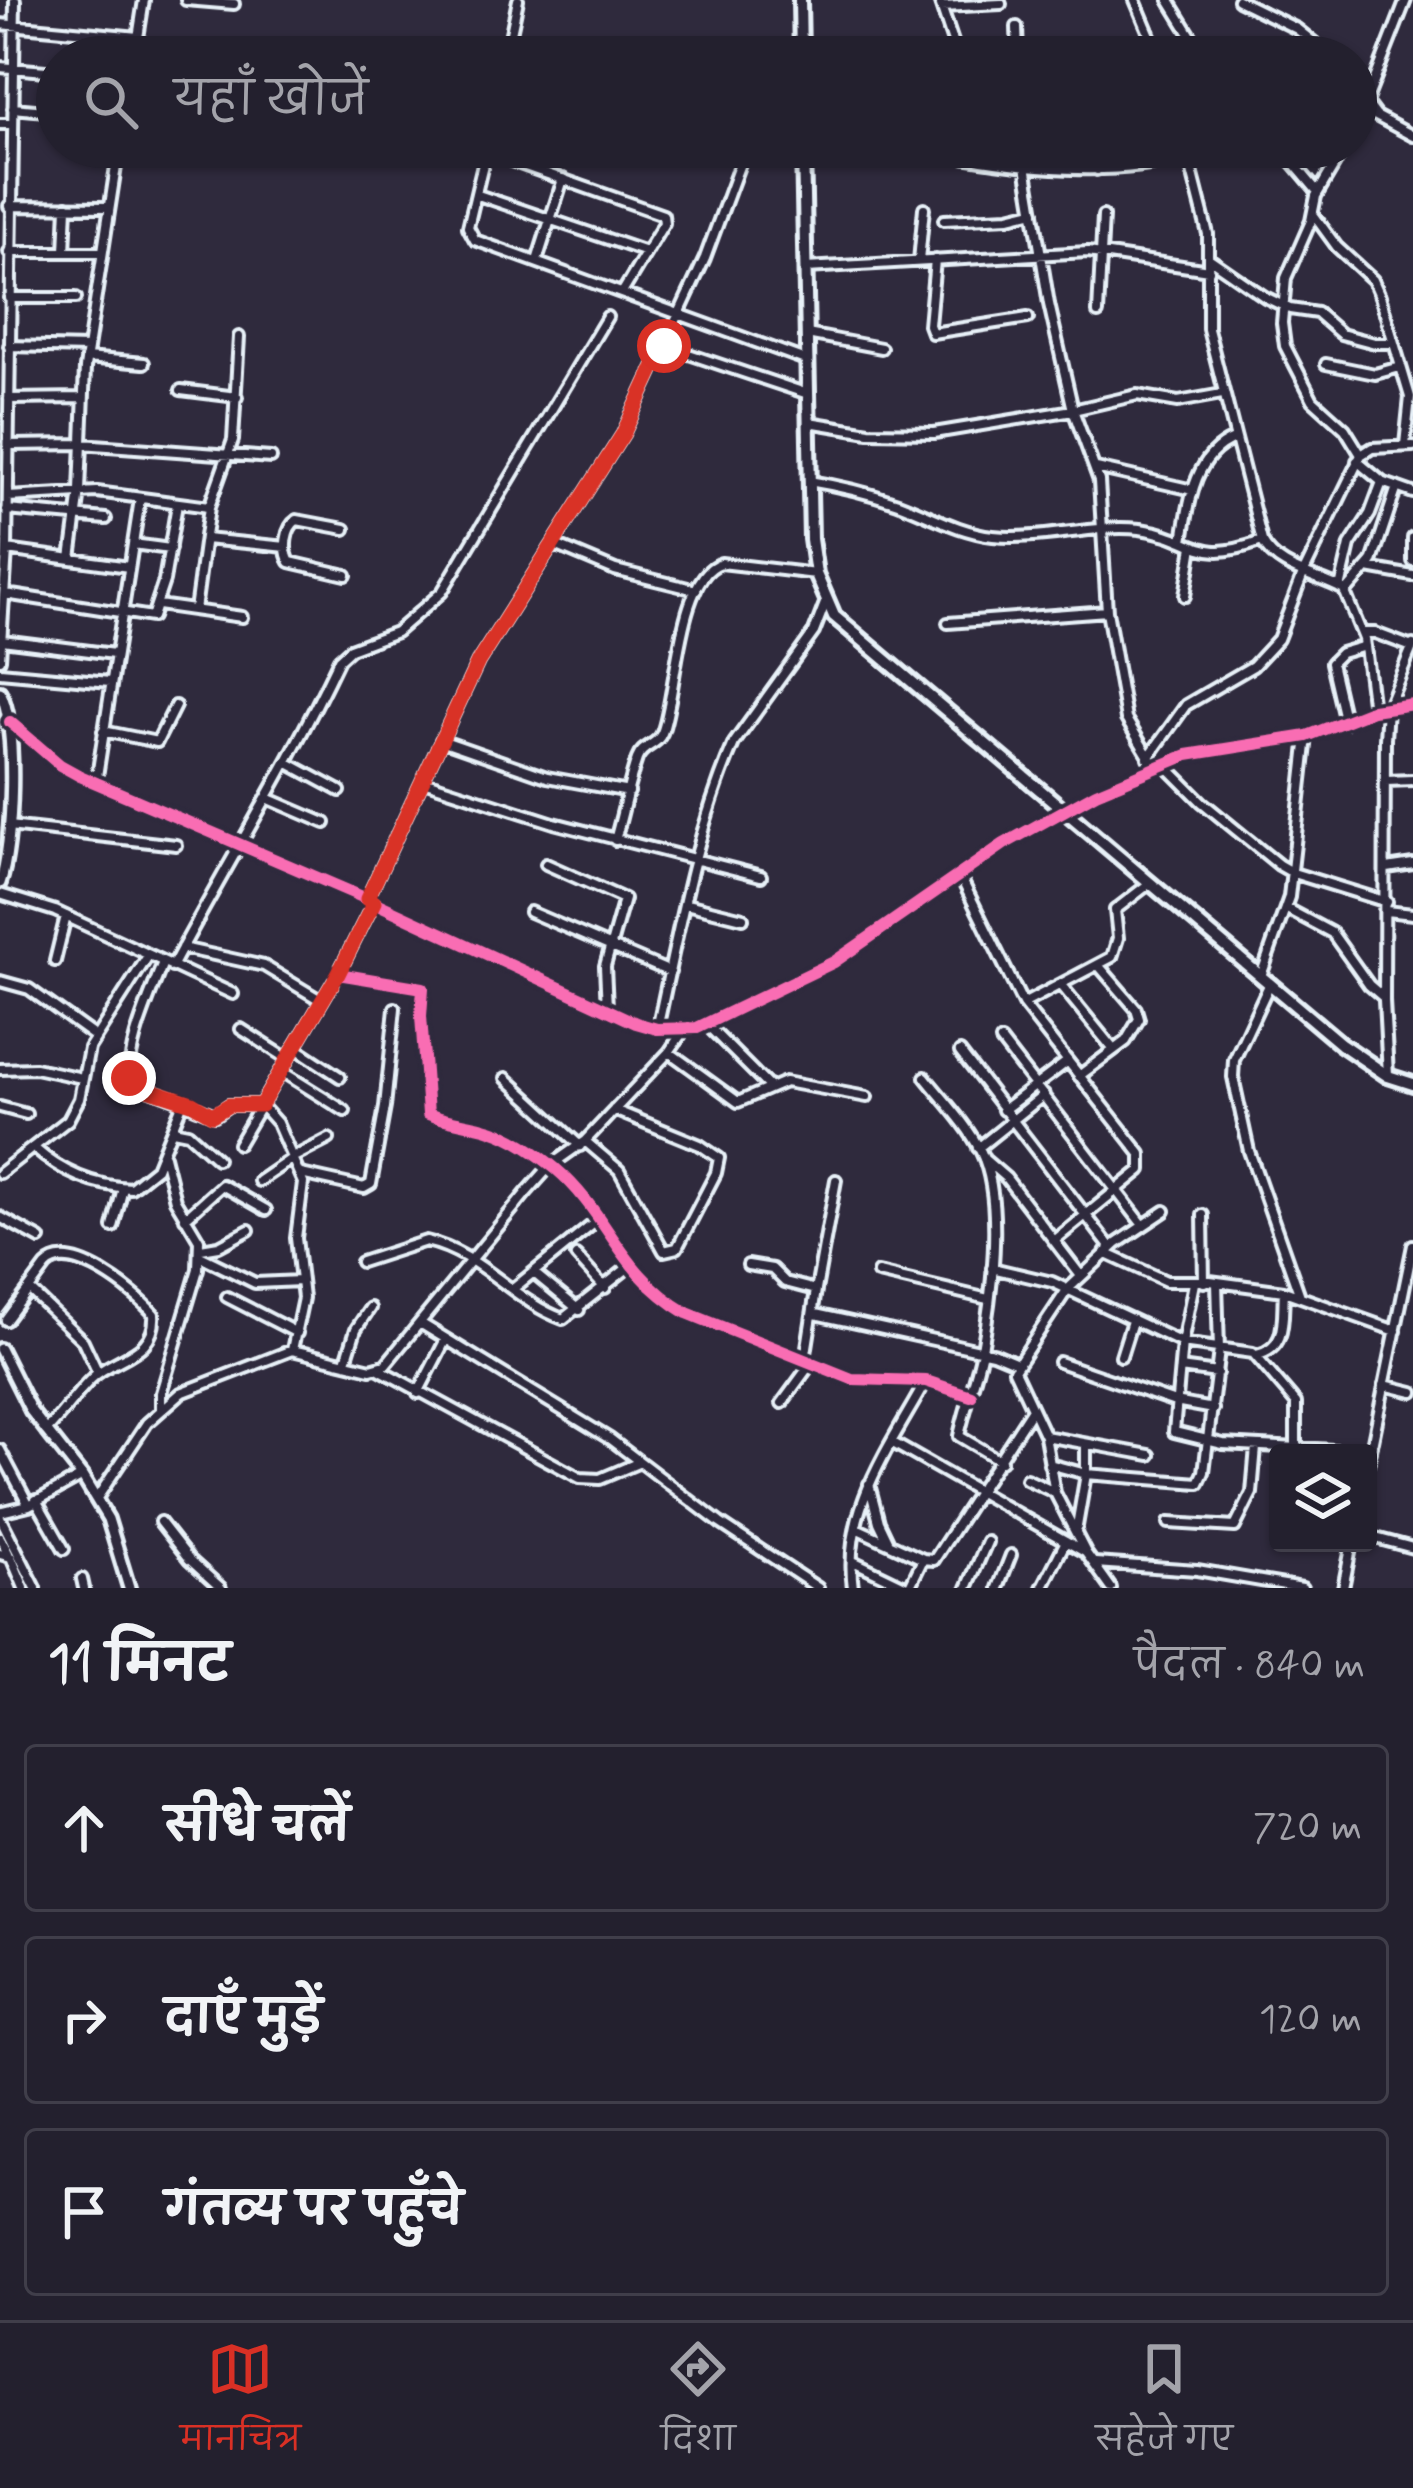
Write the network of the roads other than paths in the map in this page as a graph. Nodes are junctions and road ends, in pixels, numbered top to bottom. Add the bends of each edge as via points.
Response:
1 (15, 0) edge
2 (144, 0) edge
3 (185, 0) edge
4 (199, 0) edge
5 (518, 0) edge
6 (800, 0) edge
7 (1136, 0) edge
8 (1169, 0) edge
9 (1238, 0) edge
10 (1406, 0) edge
11 (1251, 3) edge
12 (234, 4) dead end
13 (940, 4) edge
14 (1001, 4) dead end
15 (0, 24) edge
16 (14, 25) junction
17 (1017, 27) dead end
18 (99, 34) joint
19 (125, 36) edge
20 (138, 36) edge
21 (510, 36) edge
22 (799, 36) edge
23 (951, 36) edge
24 (1017, 36) edge
25 (1151, 36) edge
26 (1191, 36) edge
27 (1306, 36) edge
28 (0, 67) edge
29 (13, 67) junction
30 (36, 70) edge
31 (1377, 81) edge
32 (13, 108) junction
33 (36, 110) edge
34 (1377, 117) edge
35 (0, 124) edge
36 (12, 124) junction
37 (1413, 136) edge
38 (116, 168) edge
39 (483, 168) edge
40 (534, 168) edge
41 (738, 168) edge
42 (804, 168) edge
43 (1026, 168) edge
44 (1068, 168) edge
45 (1143, 168) edge
46 (1191, 168) edge
47 (1298, 168) edge
48 (1332, 168) edge
49 (539, 170) joint
50 (1097, 170) joint
51 (5, 176) edge
52 (562, 178) junction
53 (1318, 192) junction
54 (478, 195) junction
55 (9, 206) junction
56 (67, 206) junction
57 (109, 207) junction
58 (924, 208) dead end
59 (1034, 211) junction
60 (1313, 214) junction
61 (1103, 216) dead end
62 (550, 219) junction
63 (944, 220) dead end
64 (5, 225) edge
65 (9, 252) junction
66 (65, 252) junction
67 (102, 252) junction
68 (646, 252) junction
69 (1103, 253) junction
70 (1043, 256) junction
71 (935, 260) junction
72 (537, 261) junction
73 (919, 261) junction
74 (1209, 264) junction
75 (806, 268) junction
76 (5, 280) edge
77 (622, 293) junction
78 (9, 298) junction
79 (76, 298) dead end
80 (1283, 306) junction
81 (1098, 313) dead end
82 (679, 316) junction
83 (607, 317) dead end
84 (1028, 318) dead end
85 (5, 333) edge
86 (807, 334) junction
87 (239, 337) dead end
88 (1392, 343) junction
89 (9, 346) junction
90 (664, 346) junction
91 (880, 348) dead end
92 (87, 353) junction
93 (808, 361) junction
94 (144, 363) dead end
95 (1327, 364) dead end
96 (1400, 368) junction
97 (5, 382) edge
98 (1411, 388) edge
99 (182, 389) dead end
100 (808, 394) junction
101 (1222, 394) junction
102 (238, 397) junction
103 (83, 398) junction
104 (9, 399) junction
105 (1073, 410) junction
106 (809, 422) junction
107 (6, 439) edge
108 (1234, 439) junction
109 (81, 443) junction
110 (1409, 446) edge
111 (230, 454) junction
112 (272, 458) dead end
113 (1359, 458) junction
114 (1096, 468) junction
115 (809, 481) junction
116 (1382, 482) junction
117 (4, 483) edge
118 (1397, 487) junction
119 (1193, 490) junction
120 (80, 491) junction
121 (1413, 494) edge
122 (8, 496) junction
123 (140, 499) junction
124 (177, 504) junction
125 (209, 507) junction
126 (7, 510) junction
127 (77, 516) junction
128 (106, 519) dead end
129 (345, 529) dead end
130 (1103, 531) junction
131 (1413, 538) edge
132 (205, 539) junction
133 (1262, 541) junction
134 (4, 543) edge
135 (1188, 543) junction
136 (133, 544) junction
137 (553, 544) junction
138 (286, 547) junction
139 (170, 549) junction
140 (71, 559) junction
141 (1413, 561) edge
142 (129, 567) junction
143 (1368, 568) junction
144 (816, 574) junction
145 (1304, 574) junction
146 (346, 575) dead end
147 (1413, 579) edge
148 (696, 590) junction
149 (1343, 590) junction
150 (5, 594) junction
151 (1185, 596) dead end
152 (826, 601) junction
153 (158, 605) junction
154 (195, 610) junction
155 (1107, 611) junction
156 (121, 612) junction
157 (242, 617) dead end
158 (948, 623) dead end
159 (1363, 633) junction
160 (2, 640) edge
161 (1365, 646) junction
162 (1413, 646) edge
163 (115, 654) junction
164 (0, 659) edge
165 (0, 672) edge
166 (110, 682) junction
167 (0, 692) edge
168 (1413, 704) edge
169 (175, 706) dead end
170 (1387, 708) junction
171 (1373, 710) junction
172 (10, 722) junction
173 (1345, 723) junction
174 (104, 731) junction
175 (1307, 736) junction
176 (441, 740) junction
177 (1148, 758) junction
178 (288, 763) junction
179 (1159, 765) junction
180 (1413, 780) edge
181 (423, 781) junction
182 (1386, 781) junction
183 (96, 783) junction
184 (340, 791) dead end
185 (629, 792) junction
186 (267, 798) junction
187 (1063, 809) junction
188 (325, 823) dead end
189 (9, 826) junction
190 (615, 839) junction
191 (238, 843) junction
192 (176, 845) dead end
193 (695, 860) junction
194 (546, 864) dead end
195 (1413, 864) edge
196 (1387, 868) junction
197 (1293, 873) junction
198 (959, 874) junction
199 (761, 876) dead end
200 (1151, 882) junction
201 (0, 883) edge
202 (0, 894) edge
203 (370, 900) junction
204 (685, 904) junction
205 (1386, 907) junction
206 (1287, 909) junction
207 (530, 912) dead end
208 (1413, 914) edge
209 (66, 916) junction
210 (742, 918) dead end
211 (182, 948) junction
212 (609, 949) junction
213 (148, 956) junction
214 (55, 961) dead end
215 (167, 965) junction
216 (1100, 966) junction
217 (670, 972) junction
218 (338, 974) junction
219 (1265, 980) junction
220 (0, 981) edge
221 (1061, 985) junction
222 (233, 994) dead end
223 (1384, 998) junction
224 (322, 1001) junction
225 (1022, 1004) junction
226 (394, 1009) dead end
227 (607, 1010) junction
228 (706, 1024) junction
229 (657, 1029) junction
230 (241, 1030) dead end
231 (684, 1030) junction
232 (94, 1036) junction
233 (1000, 1041) dead end
234 (296, 1048) junction
235 (1114, 1050) junction
236 (669, 1052) junction
237 (960, 1052) dead end
238 (288, 1059) junction
239 (1068, 1061) junction
240 (0, 1069) edge
241 (281, 1071) junction
242 (1079, 1076) junction
243 (1388, 1076) junction
244 (340, 1077) dead end
245 (925, 1077) dead end
246 (82, 1078) junction
247 (506, 1078) dead end
248 (1036, 1084) junction
249 (1413, 1084) edge
250 (770, 1088) junction
251 (1044, 1095) junction
252 (867, 1097) dead end
253 (183, 1102) junction
254 (261, 1105) junction
255 (0, 1107) edge
256 (614, 1110) junction
257 (1004, 1110) junction
258 (345, 1111) dead end
259 (26, 1114) dead end
260 (1012, 1121) junction
261 (173, 1130) junction
262 (329, 1139) dead end
263 (582, 1143) junction
264 (238, 1144) dead end
265 (34, 1148) junction
266 (978, 1148) junction
267 (164, 1154) junction
268 (294, 1157) junction
269 (217, 1160) dead end
270 (984, 1160) junction
271 (551, 1165) junction
272 (0, 1173) edge
273 (302, 1174) junction
274 (836, 1180) dead end
275 (260, 1181) dead end
276 (123, 1188) junction
277 (1118, 1191) junction
278 (266, 1210) dead end
279 (1165, 1211) dead end
280 (1084, 1215) junction
281 (1203, 1215) dead end
282 (0, 1217) edge
283 (185, 1218) junction
284 (598, 1220) junction
285 (1143, 1226) junction
286 (113, 1227) dead end
287 (249, 1230) dead end
288 (40, 1239) dead end
289 (1054, 1241) junction
290 (1413, 1245) edge
291 (1108, 1250) junction
292 (201, 1253) junction
293 (576, 1256) dead end
294 (472, 1258) junction
295 (361, 1262) dead end
296 (748, 1265) dead end
297 (630, 1266) junction
298 (992, 1268) junction
299 (534, 1273) junction
300 (878, 1273) dead end
301 (1081, 1276) junction
302 (301, 1281) junction
303 (1199, 1282) junction
304 (1217, 1282) junction
305 (514, 1288) junction
306 (605, 1288) junction
307 (29, 1289) junction
308 (816, 1290) junction
309 (1067, 1290) junction
310 (1284, 1291) junction
311 (1300, 1296) junction
312 (227, 1297) dead end
313 (988, 1299) junction
314 (370, 1309) dead end
315 (578, 1310) junction
316 (814, 1314) junction
317 (6, 1320) dead end
318 (1132, 1321) junction
319 (420, 1323) junction
320 (1396, 1330) junction
321 (297, 1333) junction
322 (446, 1339) junction
323 (1183, 1343) junction
324 (0, 1349) edge
325 (292, 1350) junction
326 (1219, 1350) junction
327 (982, 1351) junction
328 (1257, 1355) junction
329 (1120, 1357) dead end
330 (345, 1361) junction
331 (809, 1361) junction
332 (3, 1362) edge
333 (1059, 1362) dead end
334 (1017, 1363) junction
335 (1180, 1368) junction
336 (380, 1369) junction
337 (98, 1373) junction
338 (1217, 1373) junction
339 (926, 1381) junction
340 (1384, 1384) junction
341 (1413, 1392) edge
342 (418, 1393) junction
343 (971, 1396) junction
344 (1175, 1402) junction
345 (782, 1403) dead end
346 (160, 1408) junction
347 (1033, 1408) junction
348 (1213, 1408) junction
349 (46, 1431) junction
350 (1045, 1436) junction
351 (1209, 1441) junction
352 (892, 1443) junction
353 (1296, 1444) edge
354 (1372, 1444) edge
355 (1086, 1445) junction
356 (1256, 1447) junction
357 (1269, 1447) edge
358 (0, 1450) edge
359 (1150, 1455) dead end
360 (1001, 1461) junction
361 (640, 1462) junction
362 (1049, 1464) junction
363 (1086, 1474) junction
364 (82, 1476) junction
365 (1026, 1479) dead end
366 (868, 1483) junction
367 (981, 1492) junction
368 (1055, 1493) junction
369 (97, 1498) junction
370 (32, 1502) junction
371 (0, 1515) edge
372 (160, 1522) dead end
373 (1169, 1523) dead end
374 (856, 1528) junction
375 (1076, 1534) junction
376 (0, 1538) edge
377 (1377, 1538) edge
378 (1066, 1540) junction
379 (987, 1542) dead end
380 (890, 1544) junction
381 (1413, 1548) edge
382 (64, 1549) dead end
383 (1350, 1552) edge
384 (1086, 1553) junction
385 (4, 1554) edge
386 (1011, 1555) dead end
387 (923, 1559) junction
388 (852, 1561) junction
389 (1094, 1562) junction
390 (24, 1588) edge
391 (35, 1588) edge
392 (129, 1588) edge
393 (220, 1588) edge
394 (818, 1588) edge
395 (853, 1588) edge
396 (967, 1588) edge
397 (998, 1588) edge
398 (1042, 1588) edge
399 (1112, 1588) edge
400 (1301, 1588) edge
401 (1343, 1588) edge

1 - 16 street
2 - 20 street
3 - 4 street
4 - 12 street
5 - 21 street
6 - 22 main road
7 - 25 street
8 - 26 street
9 - 11 street
10 - 31 street
11 - 27 street
13 - 14 street
13 - 23 street
15 - 16 street
16 - 18 street
16 - 29 street
17 - 24 street
18 - 19 street
28 - 29 street
29 - 30 street
29 - 32 street
32 - 33 street
32 - 36 street
34 - 37 street
35 - 36 street
36 - 51 street
38 - 57 street
39 - 54 street
40 - 49 street
41 - 82 street
42 - 75 main road
43 - 59 street
44 - 50 street
45 - 50 street
46 - 74 street
47 - 53 street
48 - 53 street
49 - 52 street
51 - 55 street
52 - 62 street
52 - 68 street via 663,214
53 - 60 street
54 - 62 street
54 - 72 street via 469,236
55 - 56 street
55 - 64 street
56 - 57 street
56 - 66 street
57 - 67 street
58 - 73 street
59 - 63 street
59 - 70 street
60 - 80 street
60 - 88 street via 1373,280
61 - 69 street
62 - 68 street
62 - 72 street
64 - 65 street
65 - 66 street
65 - 76 street
66 - 67 street
67 - 92 street
68 - 77 street
69 - 70 street
69 - 74 street
69 - 81 street
70 - 71 street
70 - 105 street
71 - 73 street
71 - 84 street via 932,333
72 - 77 street
73 - 75 street
74 - 80 street
74 - 101 street via 1205,309
75 - 86 main road
76 - 78 street
77 - 82 street
78 - 79 street
78 - 85 street
80 - 88 street via 1317,314 1341,334
80 - 113 street via 1285,346 1304,385 1345,429
82 - 90 street
82 - 93 street
83 - 178 street via 442,592 384,640 343,653
85 - 89 street
86 - 91 street
86 - 93 main road
87 - 102 street
88 - 96 street
89 - 92 street
89 - 97 street
90 - 100 street
90 - 137 street via 623,434
92 - 94 street
92 - 103 street
93 - 100 main road
95 - 96 street via 1375,374
96 - 98 street
97 - 104 street
98 - 110 street
99 - 102 street
100 - 106 main road
101 - 105 street via 1178,402 1137,395
101 - 108 street
102 - 111 street
103 - 104 street
103 - 109 street
104 - 107 street
105 - 106 street via 934,433
105 - 114 street
106 - 115 main road
107 - 109 street
107 - 117 street
108 - 119 street via 1212,449
108 - 133 street
109 - 111 street
109 - 120 street
110 - 113 street via 1372,448
111 - 112 street
111 - 125 street
113 - 116 street
113 - 145 street
114 - 119 street
114 - 130 street
115 - 130 street via 990,536
115 - 144 main road
116 - 118 street
116 - 149 street via 1350,545
117 - 122 street
118 - 121 street
118 - 143 street
119 - 135 street
120 - 122 street
120 - 123 street
120 - 127 street
122 - 126 street
123 - 124 street
123 - 136 street
124 - 125 street
124 - 139 street
125 - 132 street
126 - 127 street
126 - 134 street
127 - 128 street
127 - 140 street
129 - 138 street via 297,520
130 - 135 street via 1145,530
130 - 155 street
131 - 141 street
132 - 138 street
132 - 154 street
133 - 135 street via 1231,552
133 - 145 street
134 - 140 street
134 - 150 street
135 - 151 street
136 - 139 street
136 - 142 street
137 - 148 street
137 - 176 street via 486,647
138 - 146 street via 290,562
139 - 153 street
140 - 142 street
142 - 156 street
143 - 147 street
143 - 149 street
144 - 148 street via 721,563
144 - 152 main road
145 - 149 street
145 - 177 street via 1267,652 1186,704
148 - 185 street via 663,730 640,752
149 - 159 street
150 - 156 street
150 - 160 street
152 - 187 main road via 850,632
152 - 193 street via 814,632 734,743
153 - 154 street
153 - 156 street via 152,617
154 - 157 street
155 - 158 street
155 - 177 street via 1126,719
156 - 163 street
159 - 161 street
159 - 162 street
160 - 163 street
160 - 164 street
161 - 171 street
161 - 173 street via 1331,663
162 - 170 street
163 - 166 street
165 - 166 street
166 - 174 street
167 - 172 street
168 - 170 street
169 - 174 street via 157,742
170 - 171 street
170 - 182 street
171 - 173 street
172 - 183 street via 60,765
172 - 189 street
173 - 175 street
174 - 183 street
175 - 179 street
175 - 197 street
176 - 181 street
176 - 185 street via 547,777
177 - 179 street
178 - 184 street
178 - 186 street
179 - 187 street
179 - 197 street
180 - 182 street
181 - 190 street
181 - 203 street
182 - 196 street
183 - 191 street
185 - 190 street
186 - 188 street
186 - 191 street
187 - 198 street
187 - 200 main road
189 - 192 street
189 - 201 street
190 - 193 street
191 - 203 street
191 - 211 street
193 - 199 street
193 - 204 street
194 - 212 street via 624,899
195 - 196 street
196 - 205 street
197 - 205 street
197 - 206 street
198 - 225 street
198 - 228 street via 834,962
200 - 216 street via 1115,910 1116,951
200 - 219 main road
202 - 209 street
203 - 218 street
203 - 227 street
204 - 210 street
204 - 217 street
205 - 208 street
205 - 223 street
206 - 219 street
206 - 223 street via 1332,933
207 - 212 street
209 - 213 street
209 - 214 street
211 - 215 street
211 - 224 street via 264,966
212 - 217 street
212 - 227 street
213 - 215 street
213 - 232 street
215 - 222 street
215 - 253 street via 129,1080
216 - 221 street
216 - 235 street via 1138,1012 1134,1032
217 - 229 street
218 - 224 street
218 - 271 street via 423,988 428,1114 492,1130
219 - 243 main road
219 - 311 street via 1233,1077 1249,1151
220 - 232 street via 29,989
221 - 225 street
221 - 235 street
223 - 243 street
224 - 234 street
225 - 239 street
226 - 273 street via 370,1184
227 - 229 street
228 - 231 street
228 - 250 street
229 - 231 street
230 - 238 street
231 - 236 street
232 - 246 street
233 - 248 street
234 - 238 street
234 - 244 street
235 - 242 street
236 - 250 street via 738,1102
236 - 256 street
237 - 257 street
238 - 241 street
239 - 242 street
239 - 248 street
240 - 246 street
241 - 254 street
241 - 258 street
242 - 277 street via 1141,1154 1141,1170
243 - 249 main road
245 - 266 street
246 - 265 street via 68,1120
247 - 263 street
248 - 251 street
248 - 257 street
250 - 252 street via 794,1082
251 - 260 street
251 - 277 street
253 - 254 street via 215,1115 229,1105
253 - 261 street
254 - 264 street
254 - 268 street
255 - 259 street
256 - 263 street
256 - 263 street via 719,1158 677,1248 664,1251 619,1170
257 - 260 street
260 - 266 street
260 - 280 street
261 - 267 street
261 - 269 street
262 - 268 street
263 - 271 street
265 - 272 street
265 - 276 street via 70,1173
266 - 270 street
267 - 276 street via 142,1183
267 - 283 street
268 - 273 street
268 - 275 street
270 - 289 street
270 - 298 street
271 - 284 street
271 - 294 street
273 - 302 street
274 - 308 street
276 - 286 street
277 - 280 street
277 - 285 street
278 - 283 street via 222,1185
279 - 285 street
280 - 289 street
280 - 291 street
281 - 303 street
282 - 288 street
283 - 292 street
284 - 297 street
284 - 299 street
285 - 291 street
287 - 292 street
289 - 301 street
290 - 320 street
291 - 301 street
291 - 303 street via 1162,1280
292 - 302 street via 254,1283
292 - 346 street
293 - 306 street
294 - 295 street via 426,1241
294 - 305 street
294 - 319 street
296 - 308 street
297 - 306 street
297 - 331 street via 687,1313
298 - 309 street
298 - 313 street
299 - 305 street
299 - 315 street
300 - 313 street
301 - 309 street
302 - 321 street
303 - 304 street
303 - 323 street
304 - 310 street
304 - 326 street
305 - 315 street via 556,1317
306 - 315 street
307 - 317 street
307 - 337 street via 88,1346
307 - 337 street via 53,1259 74,1258 150,1309 147,1342
308 - 316 street
309 - 318 street
309 - 334 street
310 - 311 street
310 - 328 street via 1280,1341
311 - 320 street
312 - 321 street
313 - 327 street
314 - 330 street
316 - 327 street
316 - 331 street
318 - 323 street
318 - 329 street
319 - 322 street
319 - 336 street
320 - 340 street
321 - 325 street
322 - 342 street
322 - 361 street
323 - 326 street
323 - 335 street
324 - 332 street
325 - 330 street
325 - 346 street
326 - 328 street
326 - 338 street
327 - 334 street
327 - 343 street
328 - 353 street via 1296,1402
330 - 336 street
331 - 339 street via 852,1379
331 - 345 street
332 - 349 street
333 - 344 street
334 - 347 street
335 - 338 street
335 - 344 street
336 - 342 street
337 - 349 street
338 - 348 street
339 - 343 street
339 - 352 street
340 - 341 street
340 - 354 street
342 - 361 street via 580,1478 600,1479
343 - 360 street via 959,1436
344 - 348 street
344 - 351 street via 1174,1432
346 - 369 street
347 - 350 street
347 - 360 street
348 - 351 street
349 - 364 street
350 - 355 street
350 - 362 street
351 - 356 street
351 - 363 street via 1194,1485
352 - 366 street
352 - 367 street
355 - 359 street
355 - 363 street
356 - 357 street
356 - 373 street via 1252,1493 1235,1527
358 - 370 street
360 - 367 street
361 - 394 street
362 - 363 street
362 - 368 street
363 - 375 street
364 - 369 street
364 - 370 street
365 - 368 street
366 - 374 street
366 - 380 street
367 - 378 street
367 - 387 street via 940,1555
368 - 375 street
369 - 392 street
370 - 371 street
370 - 382 street
371 - 391 street
372 - 393 street
374 - 380 street
374 - 388 street
375 - 384 street
376 - 385 street
377 - 381 street
378 - 384 street
378 - 398 street
379 - 396 street
380 - 387 street
383 - 401 street
384 - 389 street
385 - 390 street
386 - 397 street
387 - 388 street via 909,1588
388 - 395 street
389 - 399 street
389 - 400 street

